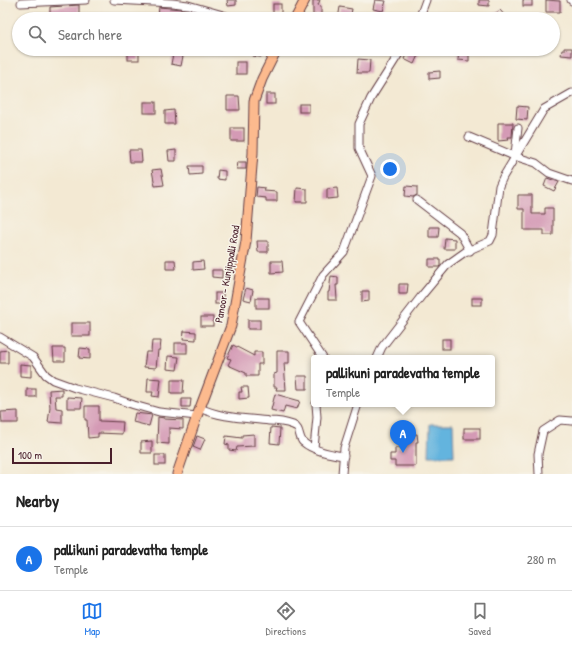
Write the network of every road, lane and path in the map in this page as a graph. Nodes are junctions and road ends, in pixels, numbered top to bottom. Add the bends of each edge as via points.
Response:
1 (86, 0) edge
2 (114, 0) edge
3 (305, 0) edge
4 (426, 0) edge
5 (21, 3) dead end
6 (212, 12) edge
7 (299, 12) edge
8 (422, 12) edge
9 (274, 56) edge
10 (398, 56) edge
11 (572, 93) edge
12 (518, 128) dead end
13 (469, 138) dead end
14 (514, 156) junction
15 (572, 181) edge
16 (417, 200) dead end
17 (470, 251) junction
18 (0, 337) edge
19 (321, 355) edge
20 (378, 355) edge
21 (316, 407) edge
22 (357, 407) edge
23 (198, 412) junction
24 (572, 421) edge
25 (314, 448) junction
26 (344, 456) junction
27 (177, 474) edge
28 (342, 474) edge
29 (539, 474) edge

1 - 5 street
2 - 6 street via 172,2
3 - 7 main road
4 - 8 street
9 - 23 main road, Panoor - Kunjippalli Road via 254,101 246,242 231,326
10 - 19 street via 371,98 359,124 359,148 372,176 347,245 344,252 323,275 299,322
11 - 14 street via 544,109
12 - 14 street
13 - 14 street
14 - 15 street via 536,163 549,173
14 - 17 street via 499,186 490,242
16 - 17 street via 460,233
17 - 20 street via 453,260 422,294
18 - 23 street via 33,357 46,375 53,380 159,412
21 - 25 street
22 - 26 street via 346,437
23 - 25 street via 294,425 302,441
23 - 27 main road, Panoor - Kunjippalli Road
24 - 29 street via 560,420 542,431 538,454
25 - 26 street
26 - 28 street

